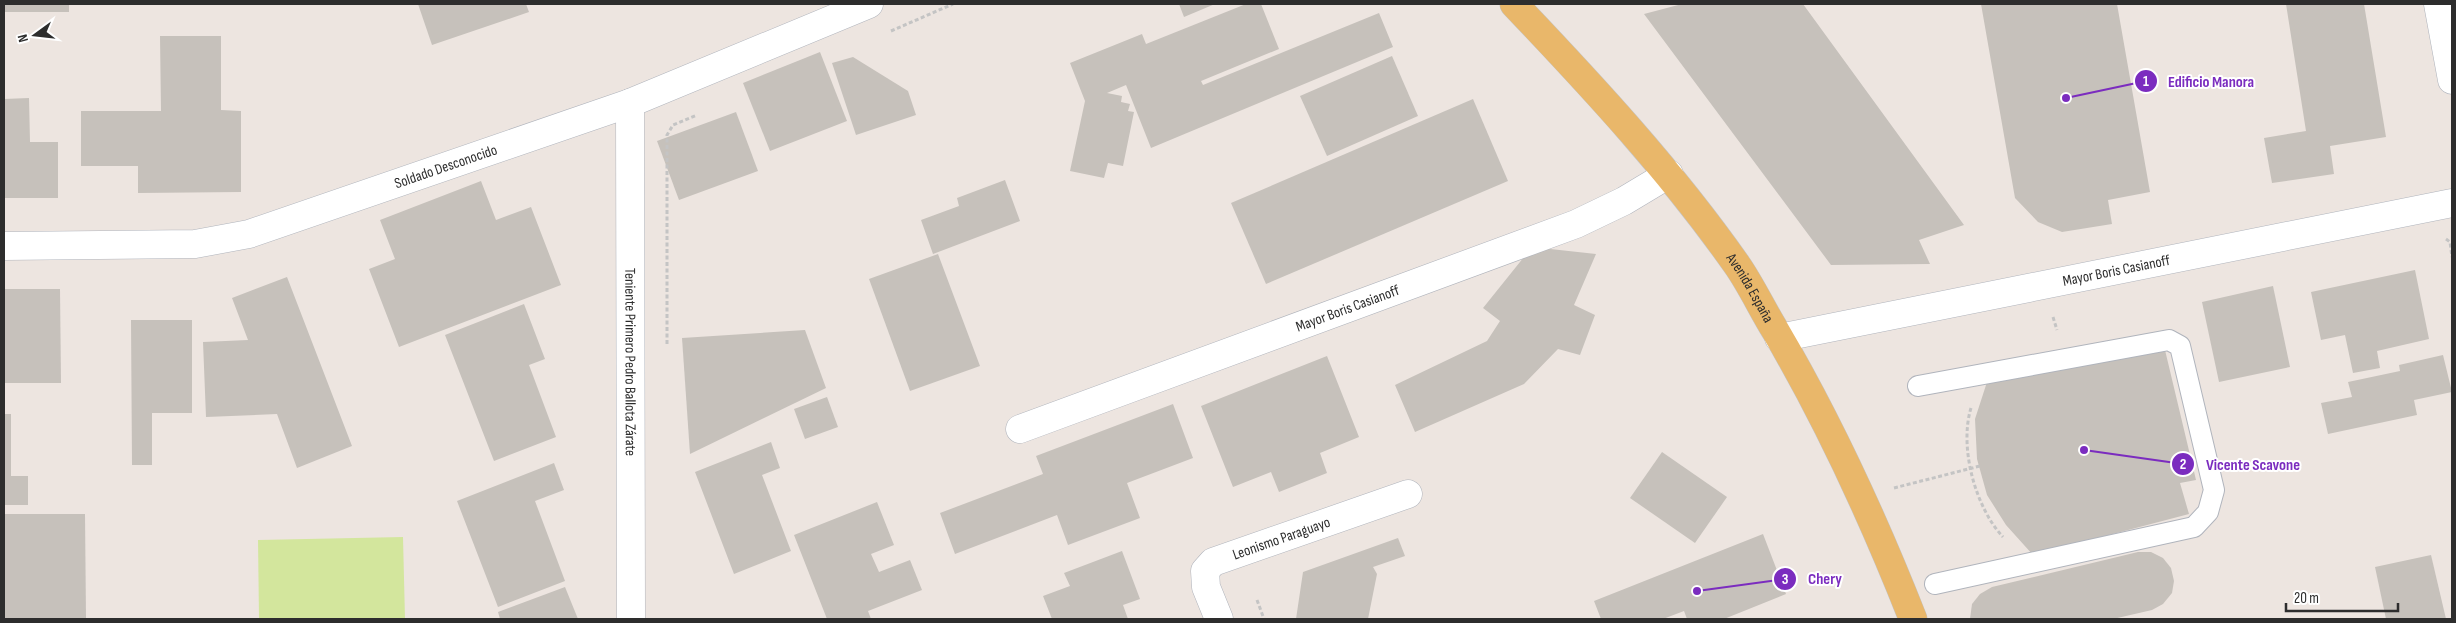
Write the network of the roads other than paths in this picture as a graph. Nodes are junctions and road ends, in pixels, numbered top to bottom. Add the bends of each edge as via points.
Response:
1 (869, 4) edge
2 (1514, 4) edge
3 (2438, 4) edge
4 (2452, 80) edge
5 (630, 103) junction
6 (1669, 174) junction
7 (2452, 204) edge
8 (4, 246) edge
9 (1779, 338) junction
10 (1918, 386) dead end
11 (1020, 429) dead end
12 (1408, 494) dead end
13 (1936, 584) dead end
14 (631, 619) edge
15 (1220, 619) edge
16 (1913, 619) edge

1 - 5 street, Soldado Desconocido
2 - 6 main road, Avenida España
3 - 4 street
5 - 8 street, Soldado Desconocido via 249,234 195,244
5 - 14 street, Teniente Primero Pedro Ballota Zárate
6 - 9 main road, Avenida España via 1738,266
6 - 11 street, Mayor Boris Casianoff via 1576,224
7 - 9 street, Mayor Boris Casianoff
9 - 16 main road, Avenida España via 1822,414
10 - 13 lane via 2169,340 2180,346 2214,490 2208,512 2194,528
12 - 15 street, Leonismo Paraguayo via 1213,562 1205,571 1206,587

